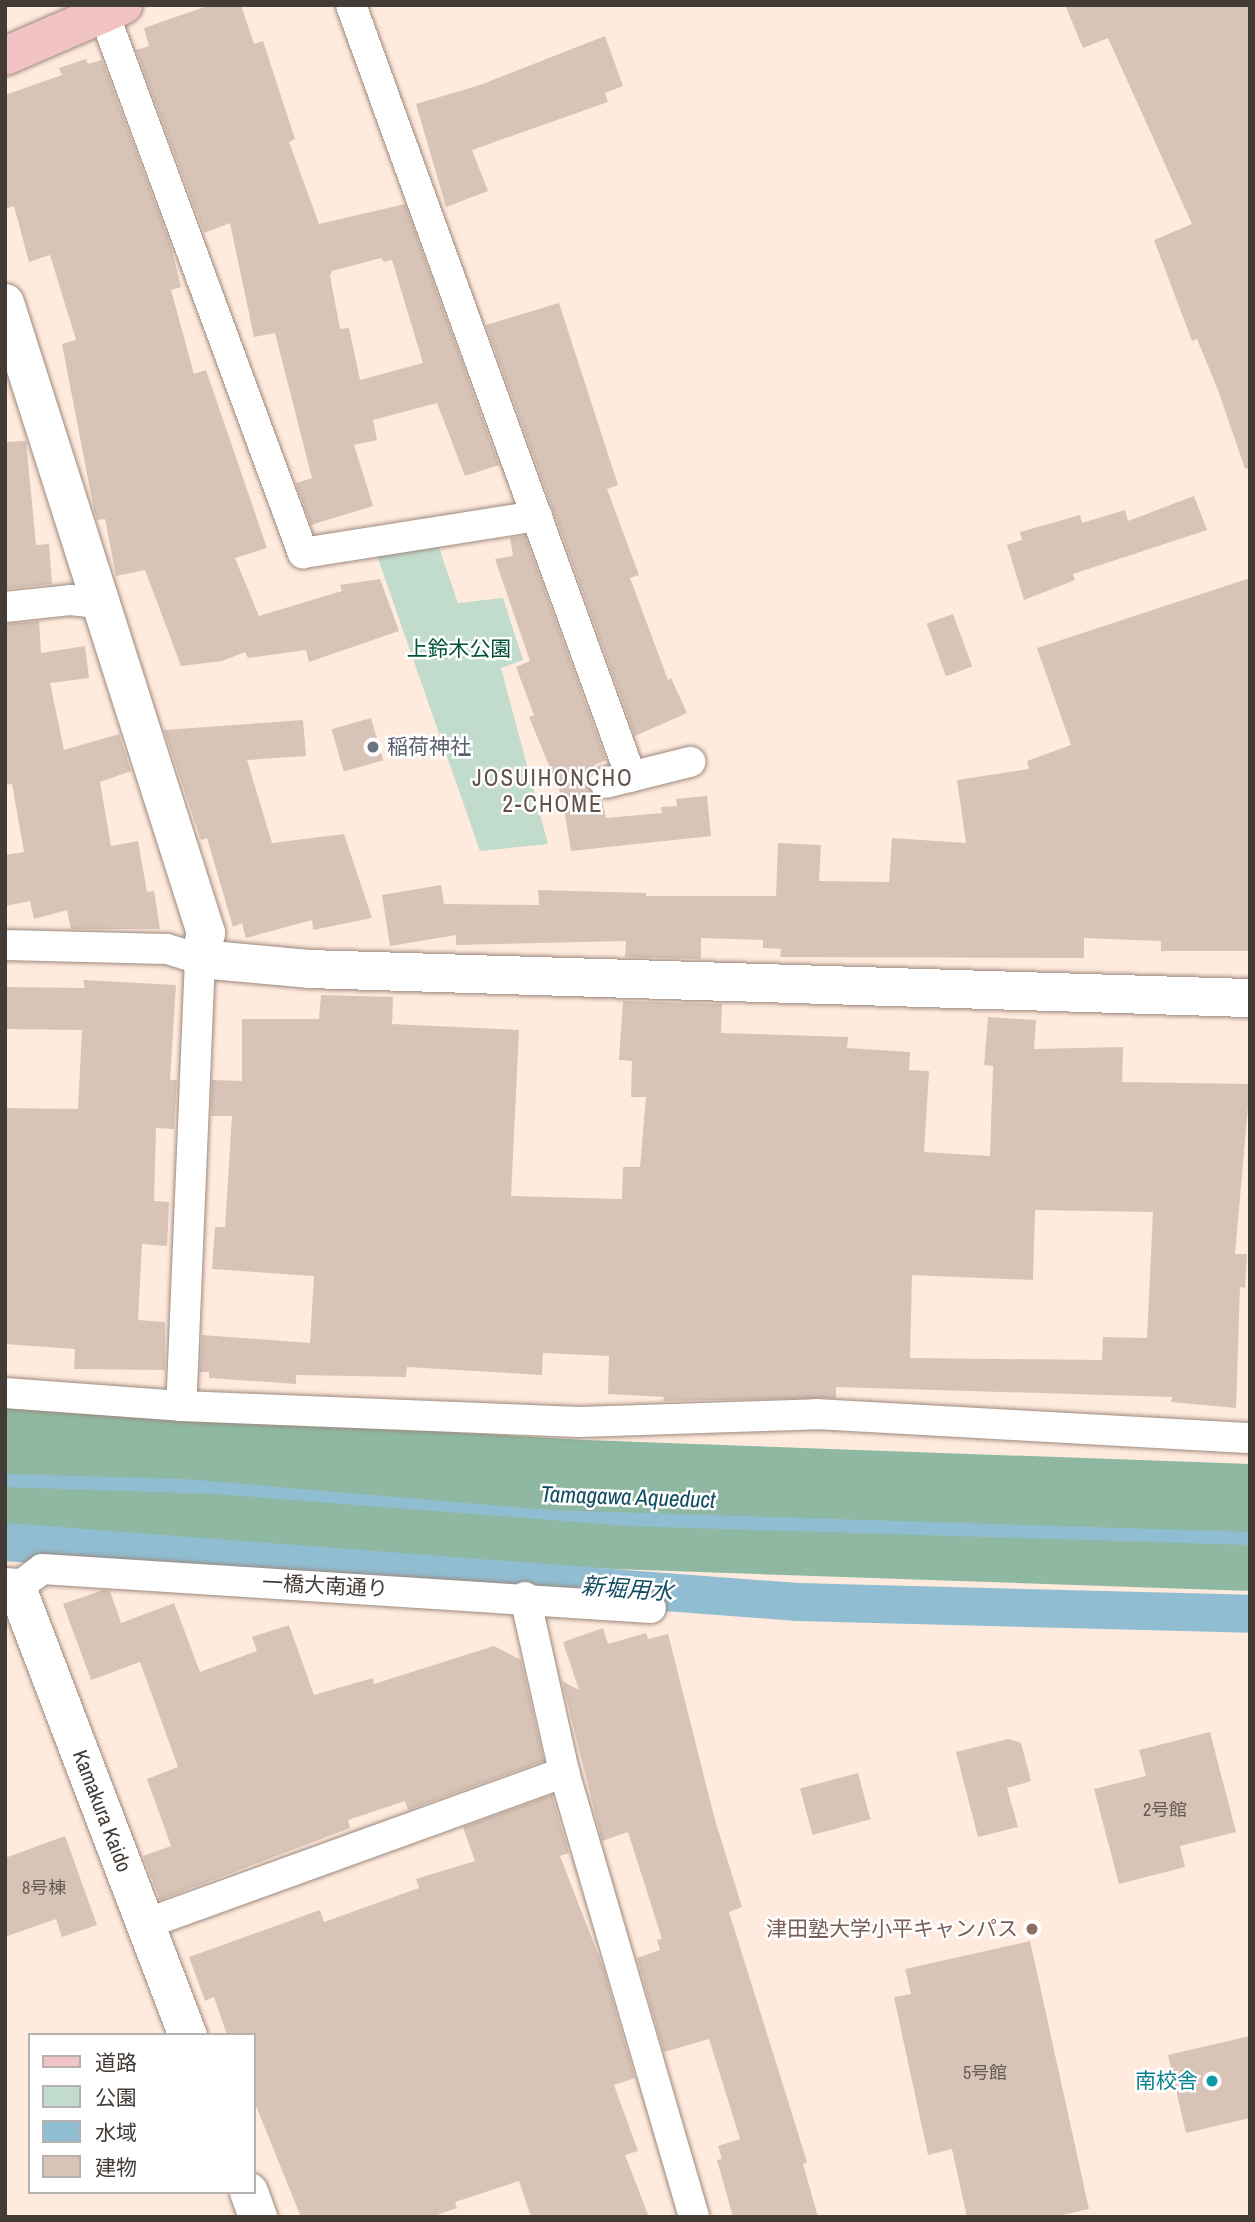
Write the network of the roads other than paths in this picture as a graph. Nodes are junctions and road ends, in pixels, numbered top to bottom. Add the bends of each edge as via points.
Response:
1 (351, 5) edge
2 (113, 9) edge
3 (5, 55) edge
4 (5, 303) edge
5 (13, 356) edge
6 (537, 516) junction
7 (101, 603) junction
8 (5, 607) edge
9 (690, 762) dead end
10 (5, 945) edge
11 (200, 959) junction
12 (1250, 998) edge
13 (5, 1393) edge
14 (181, 1406) junction
15 (1250, 1438) edge
16 (11, 1588) edge
17 (525, 1597) junction
18 (650, 1608) dead end
19 (564, 1772) junction
20 (145, 1924) junction
21 (187, 2033) edge
22 (250, 2194) edge
23 (258, 2217) edge
24 (694, 2217) edge

1 - 6 street
2 - 3 main road
2 - 6 street via 303,553
4 - 5 street
5 - 7 street
6 - 9 street via 618,780
7 - 8 street via 70,600
7 - 11 street via 206,933
10 - 11 street via 167,949
11 - 12 street via 309,969
11 - 14 street
13 - 14 street
14 - 15 street via 580,1422 817,1414
16 - 17 street, 一橋大南通り via 42,1569
16 - 20 street, Kamakura Kaido
17 - 18 street, 一橋大南通り
17 - 19 street
19 - 20 street
19 - 24 street
20 - 21 street, Kamakura Kaido
22 - 23 street

